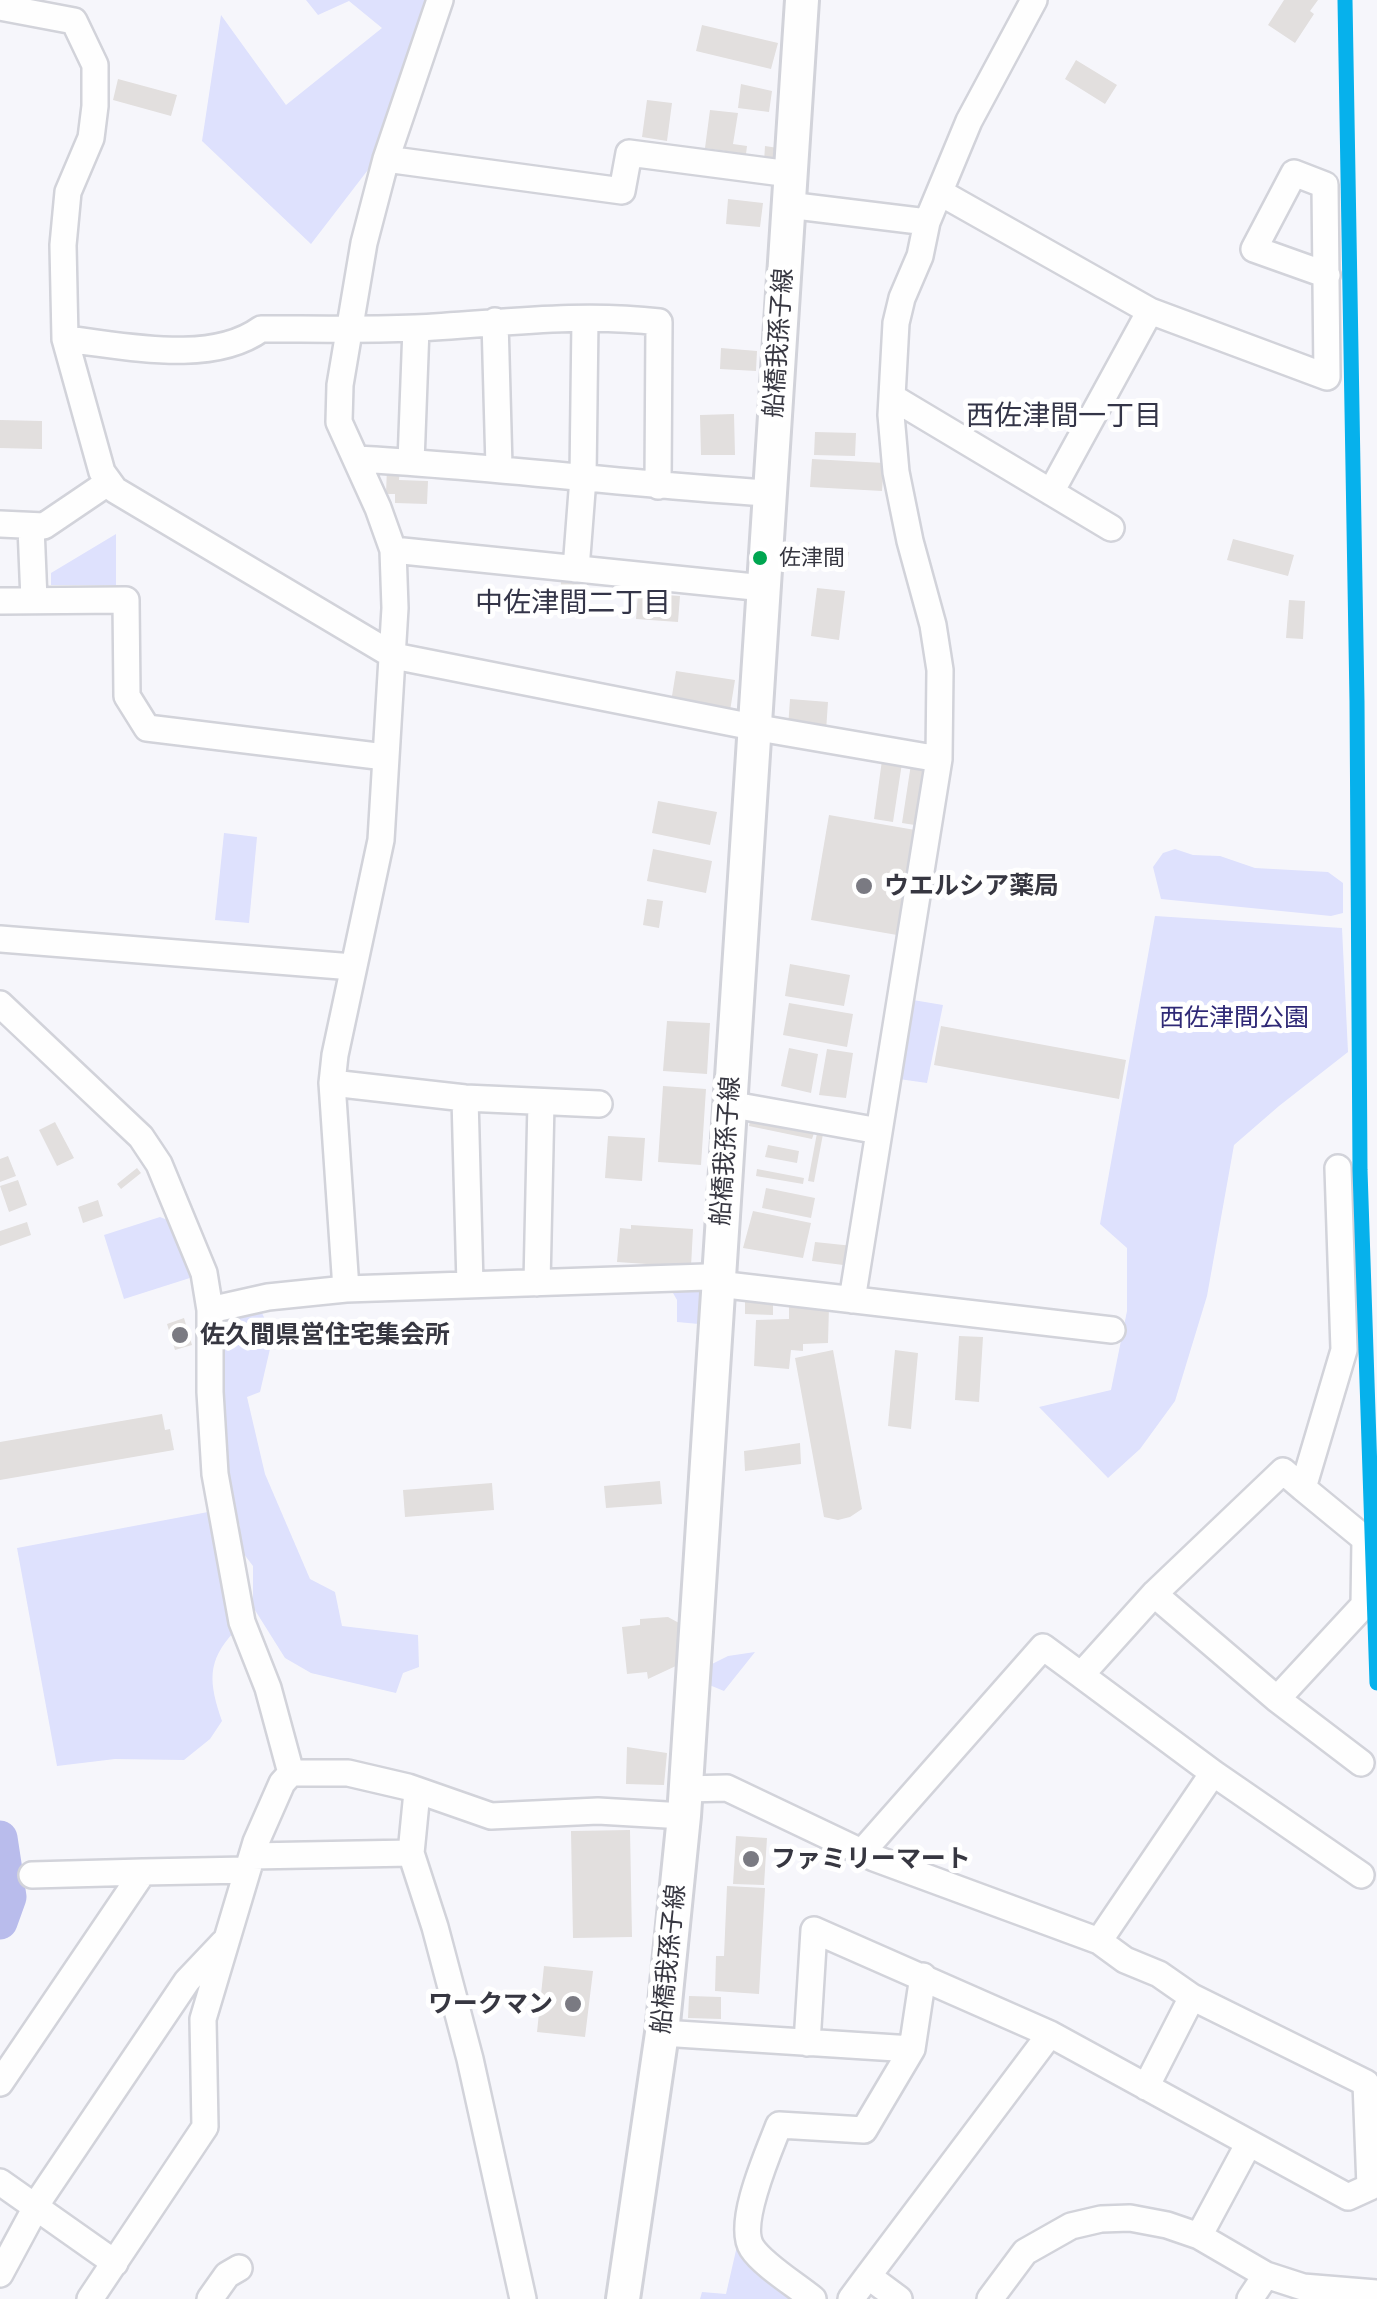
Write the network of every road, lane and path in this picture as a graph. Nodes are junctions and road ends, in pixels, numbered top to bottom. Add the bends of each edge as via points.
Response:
1 (440, 0) edge
2 (1034, 0) edge
3 (797, 1) edge
4 (0, 7) edge
5 (386, 159) junction
6 (789, 190) junction
7 (941, 193) junction
8 (928, 222) junction
9 (1326, 275) dead end
10 (1150, 312) junction
11 (585, 319) junction
12 (495, 321) junction
13 (352, 328) junction
14 (416, 328) junction
15 (65, 339) junction
16 (892, 397) junction
17 (356, 459) junction
18 (412, 462) junction
19 (499, 467) junction
20 (583, 478) junction
21 (110, 482) junction
22 (658, 486) junction
23 (1051, 492) junction
24 (769, 493) junction
25 (0, 524) edge
26 (31, 527) junction
27 (1112, 528) dead end
28 (392, 550) junction
29 (576, 569) junction
30 (764, 588) junction
31 (34, 600) junction
32 (0, 602) edge
33 (394, 656) junction
34 (753, 727) junction
35 (385, 758) junction
36 (939, 759) junction
37 (0, 939) edge
38 (353, 967) junction
39 (0, 1004) edge
40 (332, 1084) junction
41 (465, 1098) junction
42 (541, 1102) junction
43 (599, 1104) dead end
44 (728, 1104) junction
45 (879, 1131) junction
46 (1338, 1168) dead end
47 (538, 1283) junction
48 (718, 1284) junction
49 (470, 1285) junction
50 (346, 1289) junction
51 (852, 1300) junction
52 (210, 1310) junction
53 (1112, 1330) dead end
54 (1303, 1488) junction
55 (1154, 1594) junction
56 (1082, 1675) junction
57 (1277, 1698) junction
58 (1361, 1763) dead end
59 (291, 1773) junction
60 (1212, 1773) junction
61 (416, 1792) junction
62 (684, 1802) junction
63 (863, 1851) junction
64 (411, 1853) junction
65 (250, 1863) junction
66 (144, 1872) junction
67 (32, 1876) dead end
68 (1361, 1876) dead end
69 (1100, 1941) junction
70 (224, 1942) junction
71 (923, 1976) junction
72 (1192, 1997) junction
73 (662, 2033) junction
74 (1050, 2034) junction
75 (807, 2042) junction
76 (912, 2049) junction
77 (0, 2082) edge
78 (1146, 2087) junction
79 (1249, 2143) junction
80 (0, 2182) edge
81 (36, 2209) junction
82 (1199, 2236) junction
83 (115, 2263) junction
84 (239, 2268) dead end
85 (0, 2274) edge
86 (1266, 2274) junction
87 (868, 2276) junction
88 (1375, 2295) edge
89 (90, 2299) edge
90 (210, 2299) edge
91 (523, 2299) edge
92 (623, 2299) edge
93 (813, 2299) edge
94 (850, 2299) edge
95 (899, 2299) edge
96 (990, 2299) edge
97 (1250, 2299) edge

1 - 5 street
2 - 7 street via 969,122
3 - 6 main road, 船橋我孫子線
4 - 15 street via 81,14 95,65 92,138 68,192
5 - 6 street via 622,191 629,152
5 - 13 street via 364,243
6 - 8 street
6 - 24 main road, 船橋我孫子線
7 - 8 street
7 - 10 street
8 - 16 street via 896,323
9 - 10 street via 1327,378
10 - 23 street
11 - 12 street
11 - 20 street
11 - 22 street via 659,322
12 - 14 street
12 - 19 street
13 - 14 street
13 - 15 street via 261,329 178,352
13 - 17 street via 339,422
14 - 18 street
15 - 21 street
16 - 23 street
16 - 36 street via 896,472 940,670
17 - 18 street
17 - 28 street
18 - 19 street
19 - 20 street
20 - 22 street
20 - 29 street
21 - 26 street via 44,526
21 - 33 street
22 - 24 street
23 - 27 street
24 - 30 main road, 船橋我孫子線
25 - 26 street
26 - 31 street
28 - 29 street
28 - 33 street
29 - 30 street
30 - 34 main road, 船橋我孫子線
31 - 32 street
31 - 35 street via 126,600 128,696 147,728
33 - 34 street
33 - 35 street
34 - 36 street
34 - 44 main road, 船橋我孫子線
35 - 38 street via 381,840
36 - 45 street
37 - 38 street
38 - 40 street
39 - 52 street via 141,1137 180,1212
40 - 41 street
40 - 50 street
41 - 42 street
41 - 49 street
42 - 43 street
42 - 47 street
44 - 45 street
44 - 48 main road, 船橋我孫子線
45 - 51 street
46 - 54 street via 1344,1350
47 - 48 street via 706,1277
47 - 49 street
48 - 51 street
48 - 62 main road, 船橋我孫子線
49 - 50 street
50 - 52 street
51 - 53 street
52 - 59 street via 215,1474 242,1622
54 - 55 street via 1283,1471
54 - 57 street via 1365,1539 1364,1604
55 - 56 street
55 - 57 street
56 - 60 street
56 - 63 street via 1044,1647
57 - 58 street
59 - 61 street via 348,1773
59 - 65 street
60 - 68 street
60 - 69 street
61 - 62 street via 490,1816
61 - 64 street
62 - 63 street via 727,1788
62 - 73 main road, 船橋我孫子線
63 - 69 street
64 - 65 street
64 - 91 street via 470,2059
65 - 66 street
65 - 70 street
66 - 67 street
66 - 77 street
69 - 72 street
70 - 81 street via 187,1981
70 - 83 street via 203,2019 206,2127
71 - 74 street
71 - 75 street via 814,1930
71 - 76 street
72 - 78 street
72 - 79 street via 1366,2083 1370,2187 1348,2197
73 - 75 street
73 - 92 main road, 船橋我孫子線
74 - 78 street
74 - 87 street
75 - 76 street
76 - 93 street via 864,2130 779,2125 754,2194 747,2237 753,2250
78 - 79 street
79 - 82 street
80 - 81 street
81 - 83 street
81 - 85 street
82 - 86 street
82 - 96 street via 1130,2218 1072,2226 1025,2252
83 - 89 street
84 - 90 street
86 - 88 street via 1303,2288
86 - 97 street
87 - 94 street
87 - 95 street

